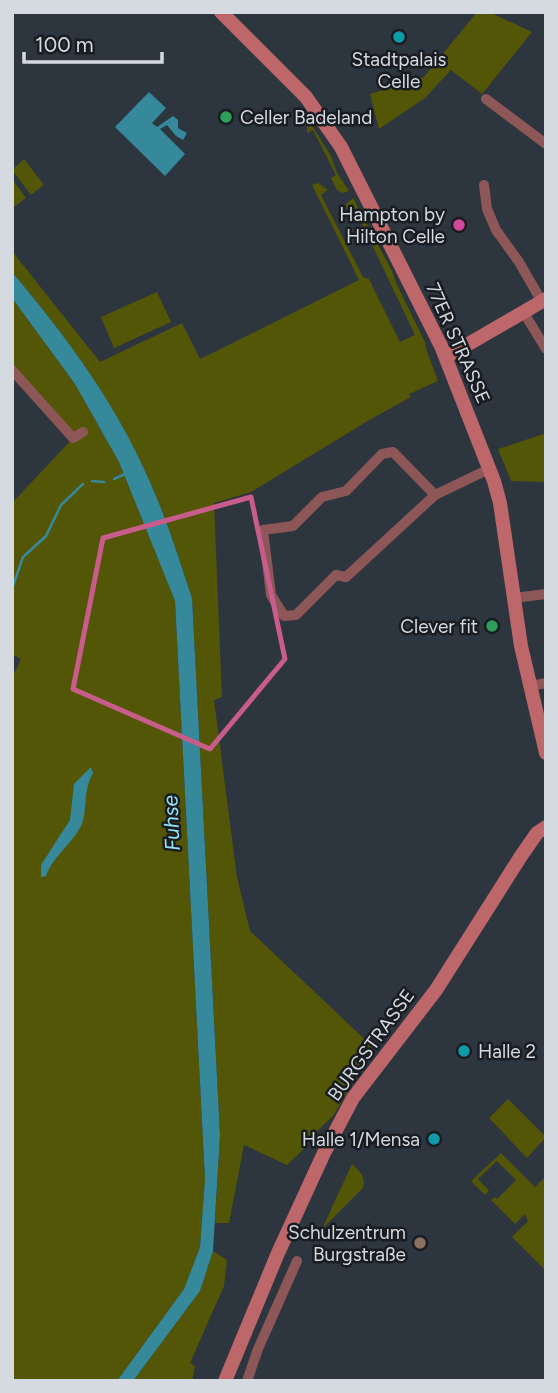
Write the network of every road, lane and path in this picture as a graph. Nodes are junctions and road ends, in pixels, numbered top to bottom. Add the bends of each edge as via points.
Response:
1 (221, 12) edge
2 (485, 99) dead end
3 (546, 144) edge
4 (485, 185) dead end
5 (544, 300) edge
6 (524, 313) junction
7 (546, 349) edge
8 (446, 357) junction
9 (12, 370) edge
10 (83, 432) dead end
11 (489, 469) junction
12 (435, 495) junction
13 (546, 594) edge
14 (514, 598) junction
15 (546, 683) edge
16 (529, 686) junction
17 (546, 753) edge
18 (546, 827) edge
19 (298, 1261) dead end
20 (225, 1381) edge
21 (247, 1381) edge

1 - 8 street, 77ER STRASSE via 306,97 341,148
2 - 3 street
4 - 5 street via 487,209 496,230
5 - 6 street
6 - 7 street
6 - 8 street
8 - 11 street, 77ER STRASSE
9 - 10 street via 73,438
11 - 12 street
11 - 14 street, 77ER STRASSE via 500,503
12 - 12 street via 346,577 336,575 296,615 284,616 271,595 263,530 293,526 322,497 346,491 382,454 393,452
13 - 14 street
14 - 16 street, 77ER STRASSE
15 - 16 street
16 - 17 street, 77ER STRASSE
18 - 20 street, BURGSTRASSE via 521,856 436,990 353,1098 278,1252
19 - 21 street

